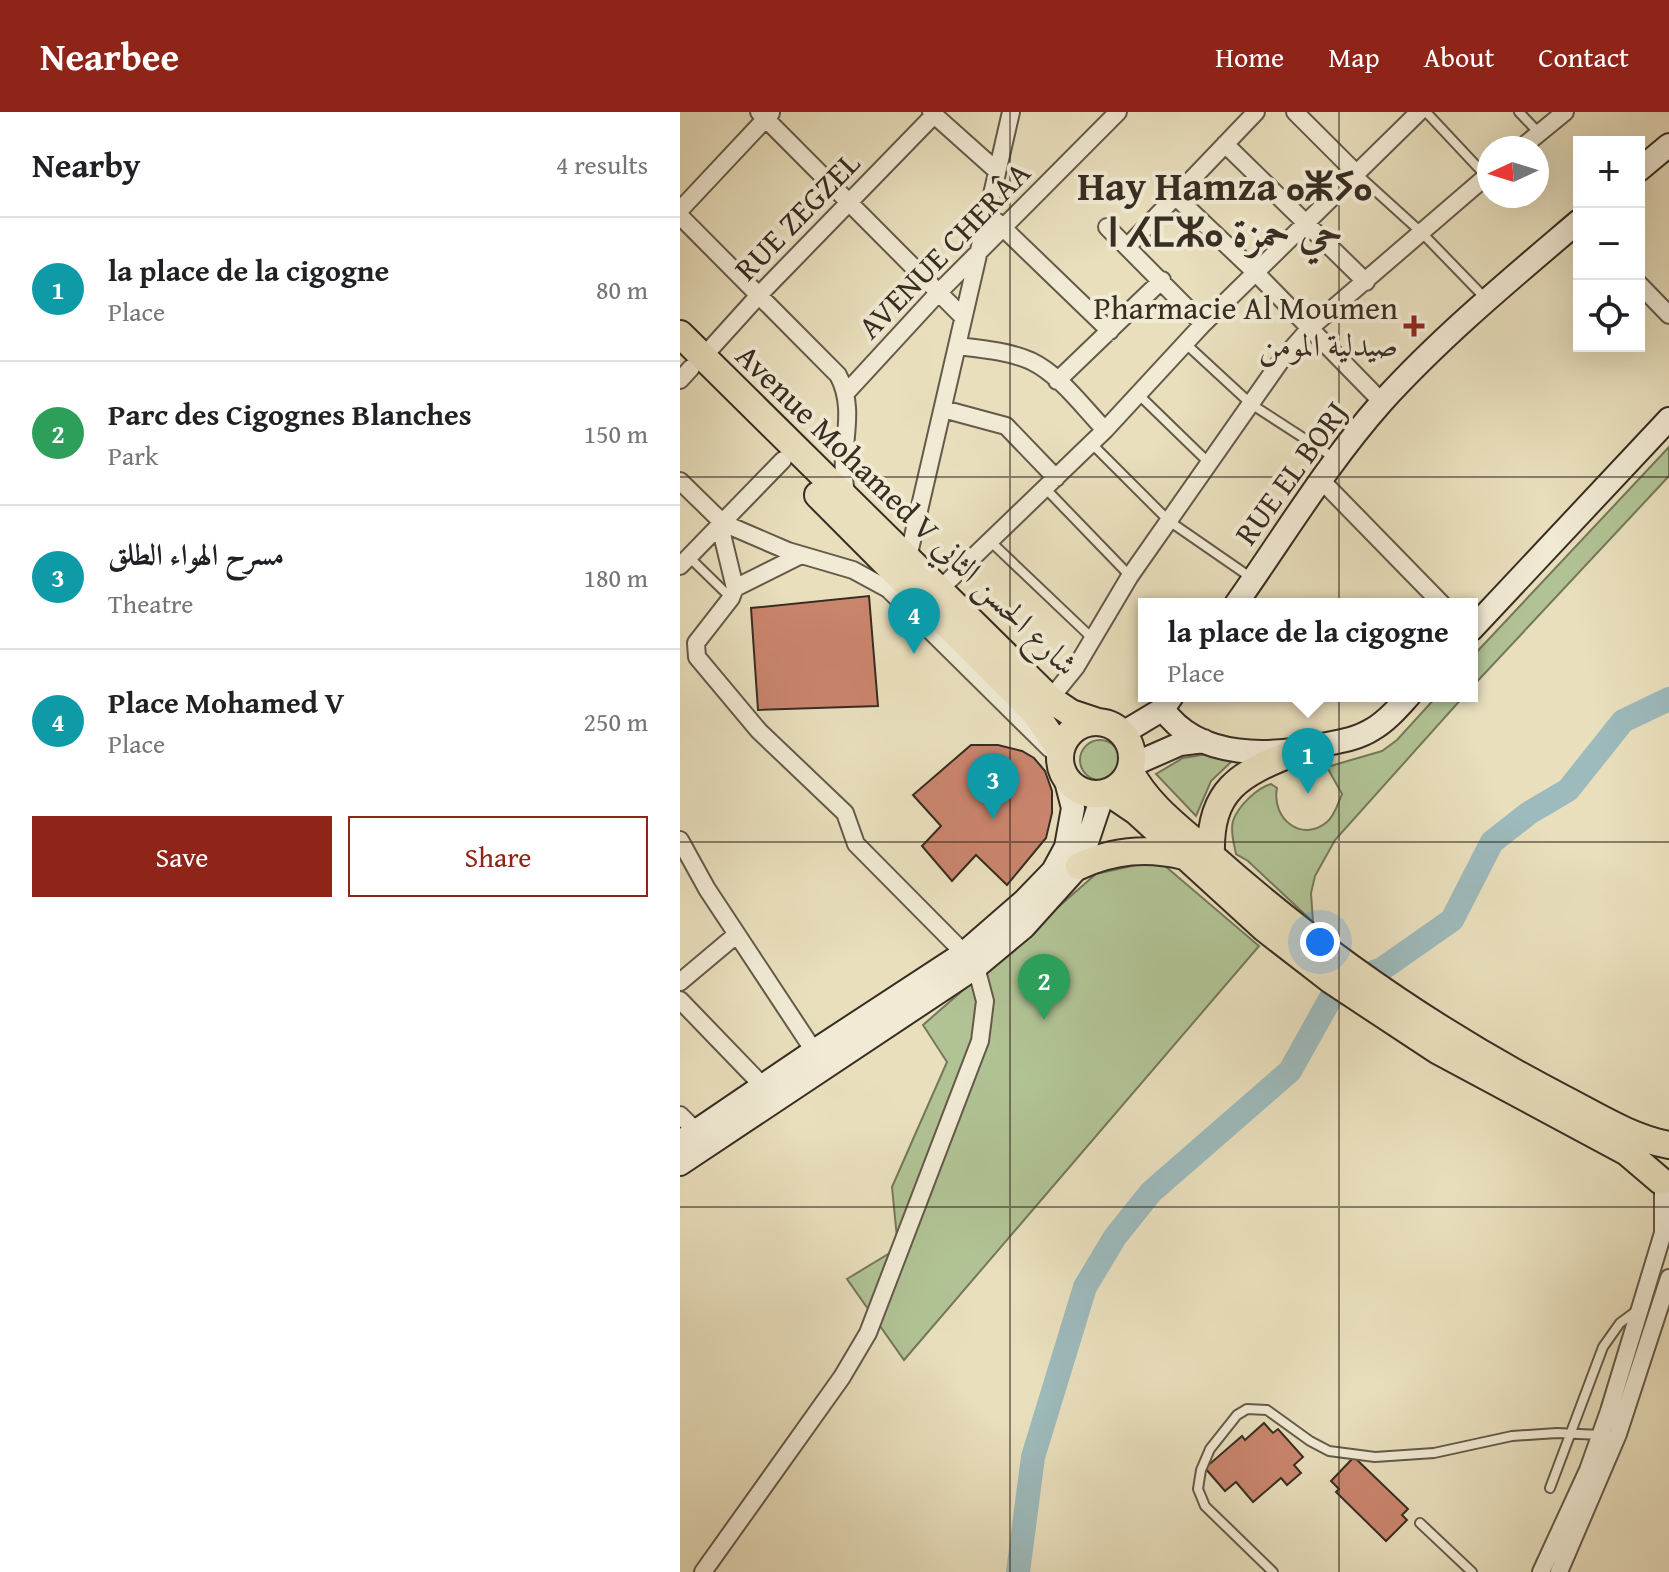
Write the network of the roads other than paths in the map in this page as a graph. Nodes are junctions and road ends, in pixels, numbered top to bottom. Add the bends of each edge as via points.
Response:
1 (1011, 112) edge
2 (1118, 112) edge
3 (1256, 112) edge
4 (1419, 112) edge
5 (1426, 112) edge
6 (1519, 112) edge
7 (1565, 112) edge
8 (766, 114) edge
9 (932, 114) edge
10 (1304, 115) edge
11 (1539, 133) junction
12 (1535, 136) edge
13 (1225, 144) junction
14 (1669, 145) edge
15 (1477, 165) edge
16 (1645, 165) edge
17 (997, 171) junction
18 (1357, 174) junction
19 (1477, 186) edge
20 (1175, 196) junction
21 (849, 202) junction
22 (988, 212) junction
23 (680, 213) edge
24 (1304, 224) junction
25 (1107, 227) dead end
26 (1573, 227) edge
27 (1003, 228) junction
28 (1422, 233) junction
29 (1127, 247) junction
30 (979, 252) junction
31 (1255, 272) junction
32 (1162, 280) junction
33 (1366, 282) junction
34 (1645, 290) edge
35 (939, 292) junction
36 (759, 295) junction
37 (1487, 300) junction
38 (1669, 315) edge
39 (963, 317) junction
40 (1203, 324) junction
41 (1309, 329) junction
42 (1110, 331) junction
43 (680, 334) edge
44 (1185, 343) junction
45 (957, 346) junction
46 (689, 365) edge
47 (1057, 381) junction
48 (845, 394) junction
49 (1138, 394) junction
50 (1382, 402) junction
51 (1251, 404) junction
52 (943, 409) junction
53 (1669, 419) edge
54 (1105, 430) junction
55 (1091, 443) junction
56 (1337, 459) junction
57 (783, 460) junction
58 (1209, 463) junction
59 (1321, 480) junction
60 (680, 481) edge
61 (1050, 483) junction
62 (848, 500) junction
63 (1169, 521) junction
64 (721, 524) junction
65 (990, 541) junction
66 (801, 555) junction
67 (908, 558) junction
68 (684, 561) edge
69 (1130, 576) junction
70 (1253, 580) junction
71 (939, 590) junction
72 (733, 593) junction
73 (1240, 598) edge
74 (1436, 598) edge
75 (1478, 623) edge
76 (1093, 640) junction
77 (1050, 699) junction
78 (1403, 702) edge
79 (1168, 703) edge
80 (1095, 721) junction
81 (1123, 733) junction
82 (1204, 741) junction
83 (1295, 752) junction
84 (1062, 762) junction
85 (1131, 768) junction
86 (1106, 793) junction
87 (680, 840) edge
88 (1211, 855) junction
89 (1184, 856) junction
90 (1079, 866) junction
91 (1270, 920) junction
92 (736, 935) junction
93 (970, 960) junction
94 (680, 982) edge
95 (680, 1000) edge
96 (814, 1051) junction
97 (1477, 1062) junction
98 (763, 1086) junction
99 (680, 1115) edge
100 (695, 1139) edge
101 (1669, 1145) edge
102 (1669, 1155) edge
103 (680, 1164) edge
104 (1664, 1191) edge
105 (1669, 1278) edge
106 (1648, 1311) junction
107 (1569, 1433) junction
108 (1601, 1435) junction
109 (1550, 1488) dead end
110 (1420, 1523) dead end
111 (703, 1572) edge
112 (1273, 1572) edge
113 (1472, 1572) edge
114 (1541, 1572) edge
115 (1559, 1572) edge

1 - 17 street
2 - 27 street, AVENUE CHERÂA
3 - 13 street
4 - 18 street
5 - 15 lane
6 - 11 lane
7 - 11 street
8 - 21 street
8 - 23 street
9 - 17 street
9 - 21 street, RUE ZEGZEL
10 - 18 street
11 - 12 street
13 - 20 street
13 - 24 street
14 - 16 main road
17 - 22 street
18 - 24 street
18 - 28 lane
19 - 28 street
20 - 29 street
20 - 31 street
21 - 35 street
21 - 36 street, RUE ZEGZEL
22 - 27 street
22 - 30 street
23 - 36 street
24 - 31 street
24 - 33 street
25 - 29 street
26 - 37 main road, RUE EL BORJ
27 - 30 street, AVENUE CHERÂA
27 - 42 street
28 - 33 street
28 - 37 lane
29 - 32 street
30 - 35 street, AVENUE CHERÂA
30 - 39 street
31 - 40 street
31 - 41 street
32 - 40 street
32 - 42 street
33 - 41 street
34 - 38 street
35 - 39 street
35 - 48 street, AVENUE CHERÂA
36 - 46 street, RUE ZEGZEL
36 - 48 street via 834,370
37 - 50 main road, RUE EL BORJ
39 - 45 street
40 - 44 street
41 - 50 street
41 - 51 street
42 - 47 street
43 - 46 highway, Avenue Mohamed V شارع الحسن الثاني
44 - 49 street
44 - 51 lane
45 - 47 street via 1016,356
45 - 52 street
46 - 57 highway, Avenue Mohamed V شارع الحسن الثاني
46 - 62 highway, Avenue Mohamed V شارع الحسن الثاني
47 - 54 street
48 - 62 street via 843,480
49 - 54 street
49 - 58 lane
50 - 56 main road, RUE EL BORJ
51 - 56 lane
51 - 58 street
52 - 61 street via 1006,426
52 - 67 street
53 - 75 main road
54 - 55 street
55 - 61 street
55 - 63 lane
56 - 59 main road, RUE EL BORJ
57 - 64 street
57 - 84 highway, Avenue Mohamed V شارع الحسن الثاني via 1035,713
58 - 63 street
59 - 70 main road, RUE EL BORJ
59 - 74 street
60 - 64 street
61 - 65 street
61 - 69 lane
62 - 67 highway, Avenue Mohamed V شارع الحسن الثاني
63 - 69 street
63 - 70 lane
64 - 66 street
64 - 68 street
64 - 72 street
65 - 71 street
65 - 76 lane
66 - 72 street
66 - 84 street via 853,570 888,589
67 - 71 highway, Avenue Mohamed V شارع الحسن الثاني
68 - 72 lane
69 - 76 street
70 - 73 main road, RUE EL BORJ
71 - 77 highway, Avenue Mohamed V شارع الحسن الثاني
72 - 93 street via 695,648 697,657 759,731 845,813 856,844
76 - 77 street
77 - 80 highway, Avenue Mohamed V شارع الحسن الثاني
78 - 83 main road via 1385,722 1359,737
79 - 81 main road
79 - 82 main road via 1171,720
80 - 81 highway
80 - 84 highway via 1069,733
81 - 85 highway via 1132,752
82 - 83 main road via 1249,753
82 - 85 main road via 1172,747
83 - 88 highway via 1245,773 1228,789 1210,831
84 - 86 highway via 1078,790
84 - 93 main road via 1072,821 1060,859
85 - 86 highway via 1121,784
85 - 88 highway via 1148,799
86 - 89 highway via 1136,811
86 - 90 main road
87 - 92 street
88 - 91 highway
89 - 90 highway via 1123,851
89 - 91 highway
90 - 93 main road via 1038,913
91 - 97 highway via 1366,1004
92 - 94 street
92 - 96 street
93 - 96 main road
93 - 100 main road
93 - 111 street via 985,1001 980,1041 868,1333
95 - 98 street
96 - 98 main road
97 - 101 highway via 1636,1136
97 - 104 highway via 1627,1152
98 - 100 main road
99 - 100 street
100 - 103 main road
102 - 104 highway via 1661,1171
104 - 106 street via 1663,1233
105 - 106 street
106 - 107 lane via 1620,1323 1608,1338
106 - 108 street
106 - 115 street via 1618,1434
107 - 108 lane
107 - 109 lane
107 - 112 lane via 1512,1436 1434,1453 1375,1457 1318,1446 1267,1410 1242,1412 1210,1449 1198,1489 1205,1506
108 - 114 street
110 - 113 lane

